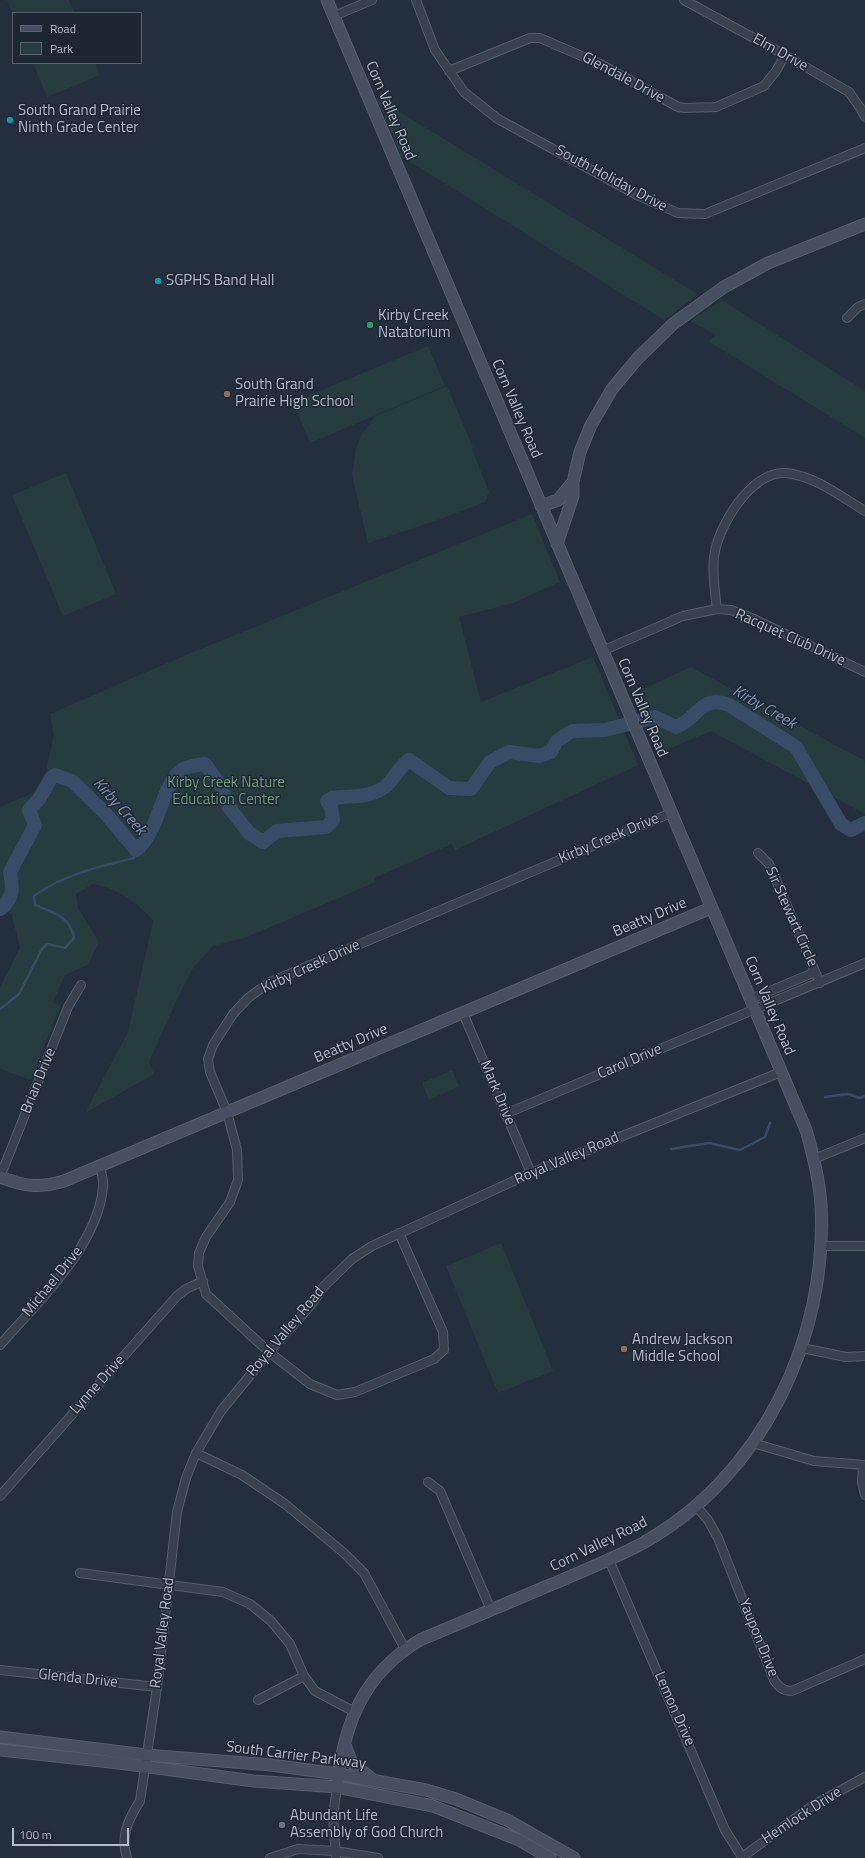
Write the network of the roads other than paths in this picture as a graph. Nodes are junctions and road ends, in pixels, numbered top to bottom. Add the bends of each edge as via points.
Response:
1 (327, 0) edge
2 (372, 0) edge
3 (416, 0) edge
4 (684, 0) edge
5 (334, 16) junction
6 (785, 55) junction
7 (449, 71) junction
8 (865, 118) edge
9 (865, 148) edge
10 (865, 224) edge
11 (865, 304) edge
12 (848, 318) dead end
13 (572, 482) junction
14 (541, 506) junction
15 (865, 511) edge
16 (557, 544) junction
17 (717, 609) junction
18 (602, 651) junction
19 (865, 672) edge
20 (671, 813) junction
21 (758, 853) dead end
22 (712, 908) junction
23 (865, 963) edge
24 (816, 972) junction
25 (820, 983) junction
26 (81, 985) dead end
27 (751, 999) junction
28 (755, 1010) junction
29 (462, 1013) junction
30 (781, 1072) junction
31 (227, 1112) junction
32 (505, 1114) junction
33 (865, 1138) edge
34 (814, 1159) junction
35 (100, 1166) junction
36 (531, 1173) junction
37 (0, 1177) edge
38 (399, 1233) junction
39 (821, 1246) junction
40 (865, 1246) edge
41 (202, 1281) junction
42 (0, 1345) edge
43 (802, 1348) junction
44 (269, 1352) junction
45 (865, 1356) edge
46 (753, 1443) junction
47 (196, 1453) junction
48 (864, 1465) edge
49 (428, 1482) dead end
50 (865, 1495) edge
51 (0, 1496) edge
52 (696, 1506) junction
53 (609, 1560) junction
54 (80, 1573) dead end
55 (168, 1584) junction
56 (491, 1610) junction
57 (405, 1649) junction
58 (865, 1659) edge
59 (0, 1670) edge
60 (304, 1676) junction
61 (157, 1687) junction
62 (258, 1700) dead end
63 (355, 1712) junction
64 (0, 1737) edge
65 (345, 1744) junction
66 (0, 1750) edge
67 (145, 1761) junction
68 (338, 1774) junction
69 (865, 1777) edge
70 (376, 1782) junction
71 (337, 1787) junction
72 (336, 1855) edge
73 (741, 1857) edge
74 (127, 1858) edge
75 (270, 1858) edge
76 (378, 1858) edge
77 (550, 1858) edge
78 (574, 1858) edge

1 - 5 main road, Corn Valley Road
2 - 5 street
3 - 7 street, South Holiday Drive via 435,50
4 - 6 street, Elm Drive
5 - 14 main road, Corn Valley Road
6 - 7 street, Glendale Drive via 776,72 764,86 716,107 678,107 600,64 540,38 530,38
6 - 8 street, Elm Drive via 849,92 862,109
7 - 9 street, South Holiday Drive via 464,92 498,119 639,196 678,213 705,214
10 - 13 main road via 768,263 724,287 674,324 638,358 612,388 591,425
11 - 12 street via 858,307
13 - 14 main road via 558,500
13 - 16 main road via 573,496
14 - 16 main road, Corn Valley Road
15 - 17 street via 806,477 784,473 753,486 725,521 717,541 714,558
16 - 18 main road, Corn Valley Road
17 - 18 street, Racquet Club Drive via 683,616
17 - 19 street, Racquet Club Drive via 730,610 754,619
18 - 20 main road, Corn Valley Road
20 - 22 main road, Corn Valley Road
20 - 31 street, Kirby Creek Drive via 264,986 233,1014 213,1045 208,1059 210,1072
21 - 24 street, Sir Stewart Circle via 769,864
22 - 27 main road, Corn Valley Road
22 - 29 main road, Beatty Drive
23 - 25 street, Carol Drive
24 - 25 street, Sir Stewart Circle
24 - 27 street
25 - 28 street, Carol Drive
26 - 37 street, Brian Drive via 68,1007
27 - 28 main road, Corn Valley Road
28 - 30 main road, Corn Valley Road
28 - 32 street, Carol Drive
29 - 31 main road, Beatty Drive
29 - 32 street, Mark Drive
30 - 34 main road, Corn Valley Road via 806,1130
30 - 36 street, Royal Valley Road
31 - 35 main road, Beatty Drive
31 - 41 street, Kirby Creek Drive via 236,1150 238,1180 230,1202 206,1237 199,1253 198,1266
32 - 36 street, Mark Drive
33 - 34 street
34 - 39 main road, Corn Valley Road via 821,1203
35 - 37 main road, Beatty Drive via 50,1185 26,1186
35 - 42 street, Michael Drive via 103,1186 99,1207 84,1242 61,1276
36 - 38 street, Royal Valley Road
38 - 44 street, Royal Valley Road via 352,1259 324,1286
38 - 44 street, Kirby Creek Drive via 442,1332 444,1350 434,1359 355,1392 337,1395 310,1384
39 - 40 street
39 - 43 main road, Corn Valley Road via 816,1294
41 - 44 street, Kirby Creek Drive via 206,1294
41 - 51 street, Lynne Drive via 177,1296
43 - 45 street via 846,1357
43 - 46 main road, Corn Valley Road via 784,1391
44 - 47 street, Royal Valley Road via 221,1411
46 - 48 street via 814,1461
46 - 52 main road, Corn Valley Road via 723,1480
47 - 55 street, Royal Valley Road via 177,1512
47 - 57 street via 242,1475 279,1500 344,1553 364,1573
48 - 50 street via 862,1482
49 - 56 street via 440,1491
52 - 53 main road, Corn Valley Road via 643,1542
52 - 58 street, Yaupon Drive via 718,1538 779,1687 785,1691 792,1691
53 - 56 main road, Corn Valley Road
53 - 73 street, Lemon Drive via 725,1830
54 - 55 street
55 - 60 street via 223,1592 250,1604 271,1621 290,1644
55 - 61 street, Royal Valley Road
56 - 57 main road, Corn Valley Road via 420,1640
57 - 63 main road, Corn Valley Road via 379,1672
59 - 61 street, Glenda Drive
60 - 62 street
60 - 63 street via 315,1691
61 - 67 street, Royal Valley Road
63 - 65 main road, Corn Valley Road
64 - 67 main road, South Carrier Parkway
65 - 68 main road, Corn Valley Road
65 - 70 main road via 352,1763
66 - 67 main road, South Carrier Parkway
67 - 68 main road, South Carrier Parkway via 271,1765
67 - 71 main road, South Carrier Parkway via 254,1780
67 - 74 street, Royal Valley Road via 140,1801 131,1815 125,1833 123,1845
68 - 70 main road, South Carrier Parkway
68 - 71 main road, Corn Valley Road
69 - 73 street, Hemlock Drive via 812,1806
70 - 78 main road, South Carrier Parkway via 426,1790 456,1800 508,1820
71 - 72 street, Corn Valley Road via 333,1816
71 - 77 main road, South Carrier Parkway via 433,1806 519,1840
72 - 75 street via 298,1849
72 - 76 street

